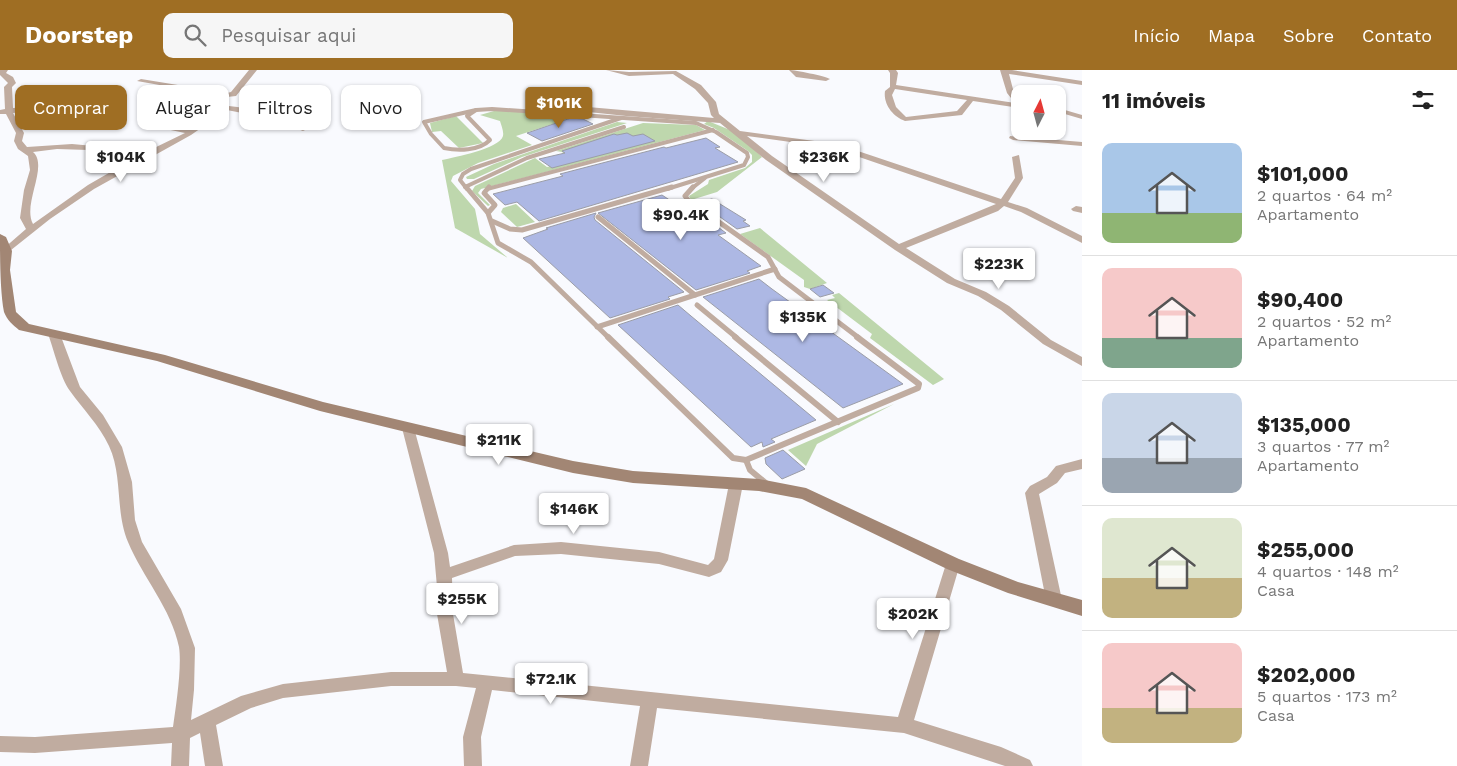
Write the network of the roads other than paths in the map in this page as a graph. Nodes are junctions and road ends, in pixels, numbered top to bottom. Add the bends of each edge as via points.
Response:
1 (4, 70) edge
2 (252, 70) edge
3 (610, 70) edge
4 (793, 70) edge
5 (892, 70) edge
6 (1004, 70) edge
7 (826, 79) dead end
8 (141, 81) dead end
9 (1082, 83) edge
10 (165, 85) edge
11 (894, 87) junction
12 (229, 94) edge
13 (1011, 95) edge
14 (971, 99) junction
15 (1011, 104) edge
16 (542, 105) dead end
17 (476, 110) junction
18 (5, 112) edge
19 (1066, 112) edge
20 (1082, 117) edge
21 (621, 118) junction
22 (723, 120) junction
23 (624, 126) dead end
24 (185, 130) edge
25 (194, 130) edge
26 (713, 130) junction
27 (191, 132) junction
28 (740, 133) junction
29 (1036, 140) edge
30 (1082, 144) edge
31 (26, 150) junction
32 (149, 154) junction
33 (1016, 157) dead end
34 (705, 178) junction
35 (465, 187) junction
36 (1002, 203) junction
37 (488, 213) junction
38 (598, 217) dead end
39 (492, 221) junction
40 (31, 229) junction
41 (1082, 240) edge
42 (3, 244) edge
43 (898, 248) junction
44 (775, 269) junction
45 (2, 271) edge
46 (695, 295) junction
47 (697, 305) dead end
48 (597, 327) junction
49 (54, 334) junction
50 (1082, 362) edge
51 (838, 422) junction
52 (408, 428) junction
53 (746, 460) junction
54 (1082, 464) edge
55 (736, 484) junction
56 (770, 487) junction
57 (953, 564) junction
58 (444, 574) junction
59 (1054, 600) junction
60 (1082, 608) edge
61 (456, 679) junction
62 (486, 681) junction
63 (650, 700) junction
64 (208, 721) junction
65 (904, 725) junction
66 (181, 734) junction
67 (0, 744) edge
68 (211, 764) edge
69 (180, 766) edge
70 (473, 766) edge
71 (639, 766) edge
72 (1024, 766) edge

1 - 18 street via 2,74 12,83 8,87
2 - 12 street via 233,94
3 - 22 street via 629,74 674,72 698,88 712,102 715,115
4 - 7 street via 800,75
5 - 11 street
6 - 9 street
6 - 13 street
8 - 10 street
11 - 14 street
11 - 14 street via 889,91 888,101 905,119 959,113
14 - 15 street
16 - 22 street
17 - 17 lane via 467,116 490,140 460,150 444,148 424,122
17 - 21 lane via 492,108
18 - 31 street via 20,133 18,141
19 - 20 street
21 - 26 lane via 696,123
21 - 35 lane via 470,169 460,180
22 - 28 street
23 - 35 lane via 527,158
24 - 27 street
25 - 27 street
26 - 34 lane via 747,153 748,158 744,165
26 - 37 lane via 488,188 484,193 495,205
27 - 32 street
28 - 36 street via 852,150
28 - 43 street via 769,158
29 - 30 street
31 - 32 street via 68,147
31 - 40 street via 32,155 34,170 24,218
32 - 40 street via 61,206
33 - 36 street via 1019,178
34 - 39 lane via 522,230 514,231
34 - 44 lane via 686,192 688,200 768,258
35 - 37 lane
36 - 41 street via 1044,219
36 - 43 street via 995,209
37 - 39 lane
38 - 46 lane
39 - 48 lane via 498,242 531,262
40 - 42 street
42 - 45 street
43 - 50 street via 951,282 982,294 1005,308 1047,342
44 - 46 lane
44 - 51 lane via 785,281 919,384 918,388
45 - 49 street via 14,319 24,327
46 - 48 lane
47 - 51 lane
48 - 53 lane via 733,458
49 - 52 street via 160,358 320,406
49 - 66 street via 74,388 99,418 116,447 134,542 173,608 187,648
51 - 53 lane
52 - 55 street via 572,467 633,477
52 - 58 street
53 - 56 lane via 750,470
54 - 59 street via 1061,469 1052,480 1032,493
55 - 56 street
55 - 58 street via 721,560 716,568 709,571 659,558 561,548 514,551
56 - 57 street via 806,494
57 - 59 street
57 - 65 street
58 - 61 street via 445,614
59 - 60 street
61 - 62 street
61 - 64 street via 391,679 282,691 247,701
62 - 63 street
62 - 70 street via 472,737
63 - 65 street
63 - 71 street
64 - 66 street
64 - 68 street
65 - 72 street via 1001,755
66 - 67 street via 35,745
66 - 69 street

